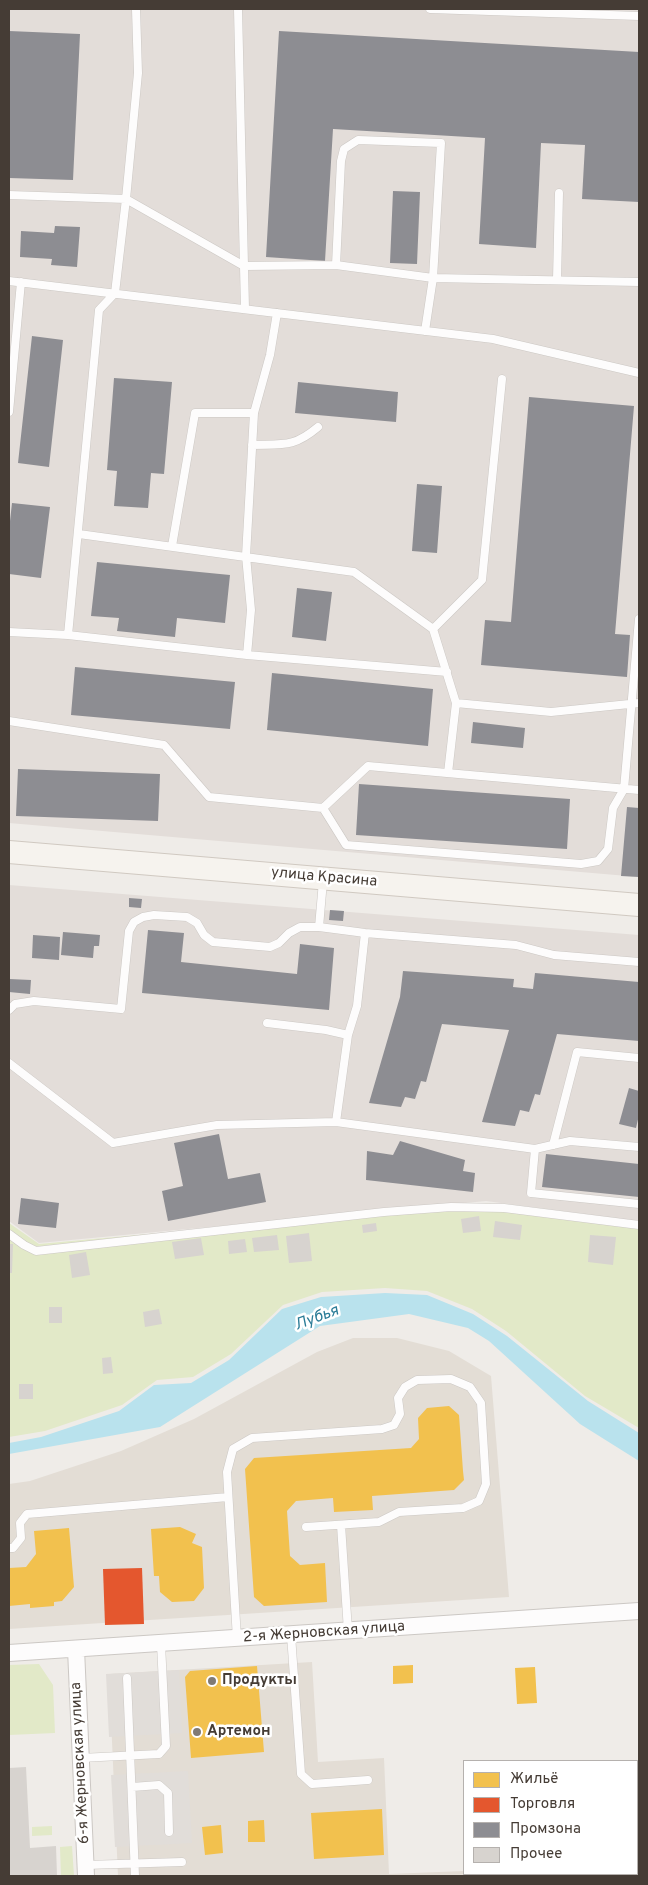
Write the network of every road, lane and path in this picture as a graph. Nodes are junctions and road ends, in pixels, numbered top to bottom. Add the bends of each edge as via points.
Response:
1 (136, 9) edge
2 (238, 9) edge
3 (430, 9) edge
4 (639, 16) edge
5 (560, 193) dead end
6 (9, 195) edge
7 (126, 199) junction
8 (336, 265) junction
9 (244, 266) junction
10 (433, 278) junction
11 (557, 280) junction
12 (9, 281) edge
13 (21, 282) junction
14 (639, 282) edge
15 (114, 293) junction
16 (245, 309) junction
17 (277, 313) junction
18 (425, 331) junction
19 (639, 373) edge
20 (502, 379) dead end
21 (9, 412) edge
22 (254, 413) junction
23 (318, 427) dead end
24 (252, 445) junction
25 (79, 534) junction
26 (172, 546) junction
27 (246, 556) junction
28 (639, 619) edge
29 (433, 629) junction
30 (9, 632) edge
31 (68, 635) junction
32 (246, 655) junction
33 (447, 672) junction
34 (456, 703) junction
35 (636, 703) edge
36 (9, 721) edge
37 (448, 773) junction
38 (624, 789) junction
39 (639, 790) edge
40 (322, 808) junction
41 (9, 852) edge
42 (323, 878) junction
43 (639, 905) edge
44 (319, 926) junction
45 (365, 933) junction
46 (639, 962) edge
47 (9, 1010) edge
48 (267, 1023) dead end
49 (348, 1035) junction
50 (639, 1058) edge
51 (9, 1063) edge
52 (336, 1122) junction
53 (553, 1145) junction
54 (639, 1147) edge
55 (535, 1149) junction
56 (639, 1204) edge
57 (639, 1225) edge
58 (9, 1234) edge
59 (228, 1497) junction
60 (341, 1525) junction
61 (306, 1527) dead end
62 (9, 1548) edge
63 (639, 1611) edge
64 (348, 1631) junction
65 (291, 1635) junction
66 (237, 1639) junction
67 (161, 1644) junction
68 (76, 1649) junction
69 (9, 1653) edge
70 (127, 1678) dead end
71 (130, 1756) junction
72 (81, 1758) junction
73 (368, 1780) dead end
74 (132, 1787) junction
75 (169, 1832) dead end
76 (182, 1862) dead end
77 (135, 1864) junction
78 (86, 1870) edge
79 (136, 1876) edge

1 - 7 lane via 138,73
2 - 9 lane
3 - 4 lane
5 - 11 lane
6 - 7 lane
7 - 9 lane
7 - 15 lane
8 - 9 lane
8 - 10 lane
8 - 10 lane via 344,148 358,140 441,143
9 - 16 lane
10 - 11 lane
10 - 18 lane
11 - 14 lane
12 - 13 lane
13 - 15 lane
13 - 21 lane
15 - 16 lane
15 - 25 lane via 99,310
16 - 17 lane
17 - 18 lane
17 - 22 lane via 270,355
18 - 19 lane via 492,339
20 - 29 lane via 482,580
22 - 24 lane
22 - 26 lane via 195,414
23 - 24 lane via 304,439 288,444
24 - 27 lane
25 - 26 lane
25 - 31 lane
26 - 27 lane
27 - 29 lane via 354,572
27 - 32 lane via 251,610
28 - 35 lane
29 - 33 lane
30 - 31 lane
31 - 32 lane
32 - 33 lane
33 - 34 lane
34 - 35 lane via 551,712
34 - 37 lane
35 - 38 lane
36 - 40 lane via 164,745 209,797
37 - 38 lane
37 - 40 lane via 368,766
38 - 39 lane
38 - 40 lane via 613,808 608,849 598,861 582,864 346,845
41 - 42 main road, улица Красина
42 - 43 main road, улица Красина
42 - 44 lane
44 - 45 lane
44 - 47 lane via 300,927 270,947 214,942 187,917 154,914 134,922 129,931 121,1010 34,1001 15,1004
45 - 46 lane via 516,945 554,956
45 - 49 lane via 357,1006
48 - 49 lane
49 - 52 lane
50 - 53 lane via 577,1052
51 - 52 lane via 113,1143 217,1126
52 - 55 lane
53 - 54 lane via 570,1141
53 - 55 lane
55 - 56 lane via 531,1193
57 - 58 lane via 480,1206 384,1212 36,1251
59 - 60 lane via 227,1472 233,1449 252,1438 382,1429 394,1425 400,1414 398,1398 404,1387 417,1380 451,1379 470,1387 481,1403 486,1484 478,1501 463,1508 399,1512 379,1522
59 - 62 lane via 28,1514 20,1523 21,1538 13,1548
59 - 66 lane
60 - 61 lane
60 - 64 lane
63 - 64 street, 2-я Жерновская улица
64 - 65 street, 2-я Жерновская улица
65 - 66 street, 2-я Жерновская улица
65 - 73 lane via 301,1774 312,1784
66 - 67 street, 2-я Жерновская улица
67 - 68 street, 2-я Жерновская улица
67 - 71 lane via 166,1746 159,1754
68 - 69 street, 2-я Жерновская улица
68 - 72 street, 6-я Жерновская улица
70 - 71 lane
71 - 72 lane
71 - 74 lane
72 - 78 street, 6-я Жерновская улица
74 - 75 lane via 160,1785 168,1793
74 - 77 lane
76 - 77 lane
77 - 78 lane
77 - 79 lane

